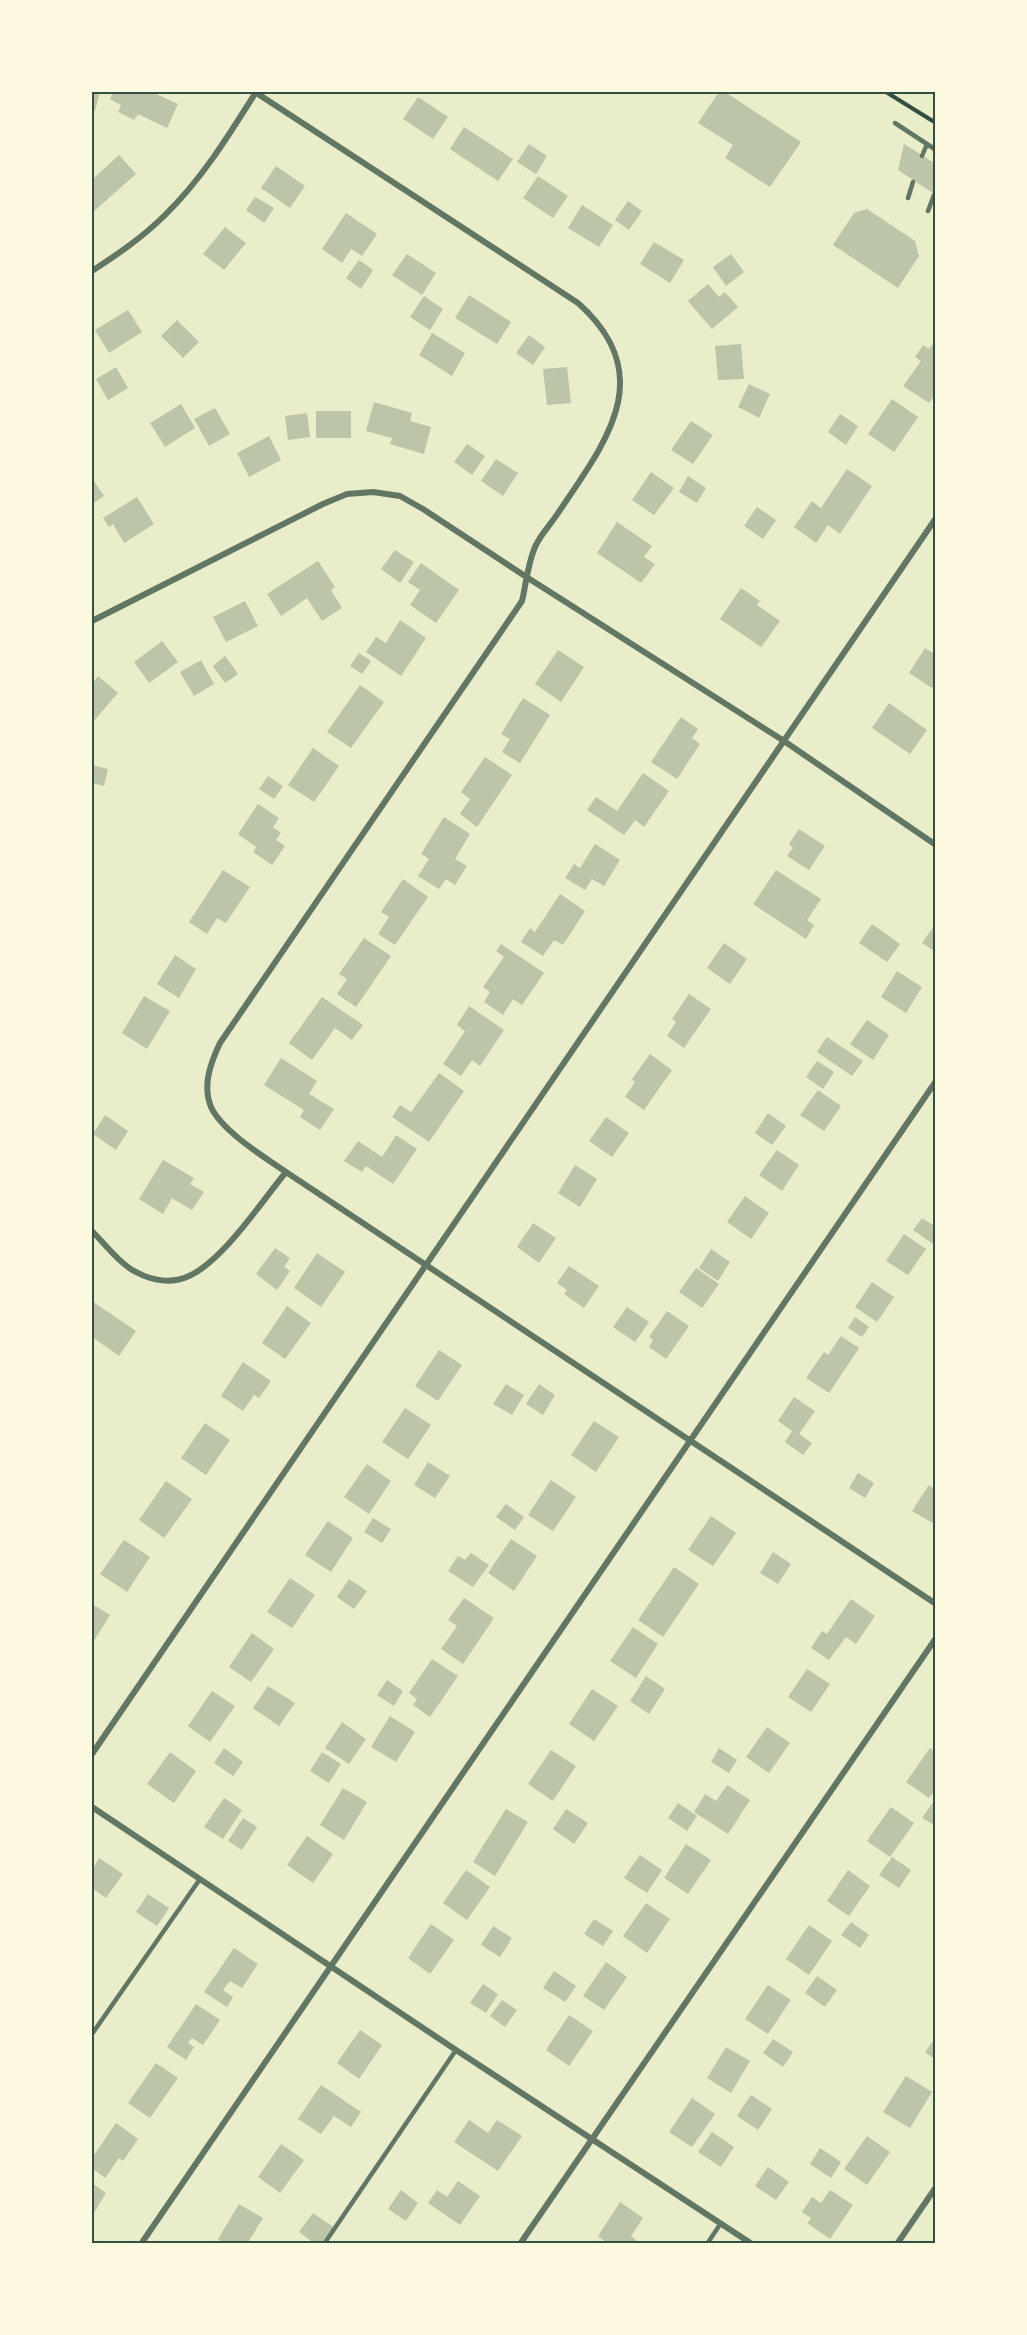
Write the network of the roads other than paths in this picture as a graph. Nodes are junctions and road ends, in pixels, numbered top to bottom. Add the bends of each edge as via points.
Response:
1 (256, 92) edge
2 (895, 123) dead end
3 (927, 144) junction
4 (936, 150) edge
5 (922, 156) dead end
6 (913, 182) dead end
7 (934, 195) dead end
8 (908, 198) dead end
9 (928, 211) dead end
10 (92, 271) edge
11 (936, 518) edge
12 (528, 578) junction
13 (92, 621) edge
14 (784, 741) junction
15 (936, 845) edge
16 (936, 1081) edge
17 (286, 1172) junction
18 (92, 1231) edge
19 (425, 1266) junction
20 (690, 1440) junction
21 (936, 1604) edge
22 (936, 1638) edge
23 (92, 1754) edge
24 (92, 1807) edge
25 (200, 1879) junction
26 (331, 1966) junction
27 (92, 2034) edge
28 (456, 2050) junction
29 (592, 2138) junction
30 (936, 2187) edge
31 (721, 2223) junction
32 (141, 2244) edge
33 (324, 2244) edge
34 (520, 2244) edge
35 (707, 2244) edge
36 (753, 2244) edge
37 (897, 2244) edge

1 - 10 street via 195,182 166,214
1 - 12 street via 578,303 596,320 610,343 620,377 612,426 598,454 534,548
2 - 3 lane
3 - 4 lane
3 - 5 lane
6 - 8 lane
7 - 9 lane
11 - 14 street
12 - 13 street via 400,496 347,494
12 - 14 street
12 - 17 street via 522,601 220,1043 210,1064 207,1085 211,1107 244,1142
14 - 15 street
14 - 19 street
16 - 20 street
17 - 18 street via 218,1254 189,1276 170,1281 134,1271
17 - 19 street
19 - 20 street
19 - 23 street
20 - 21 street
20 - 26 street
22 - 29 street
24 - 25 street
25 - 26 street
25 - 27 lane
26 - 28 street
26 - 32 street
28 - 29 street
28 - 33 lane
29 - 31 street
29 - 34 street
30 - 37 street
31 - 35 lane
31 - 36 street

